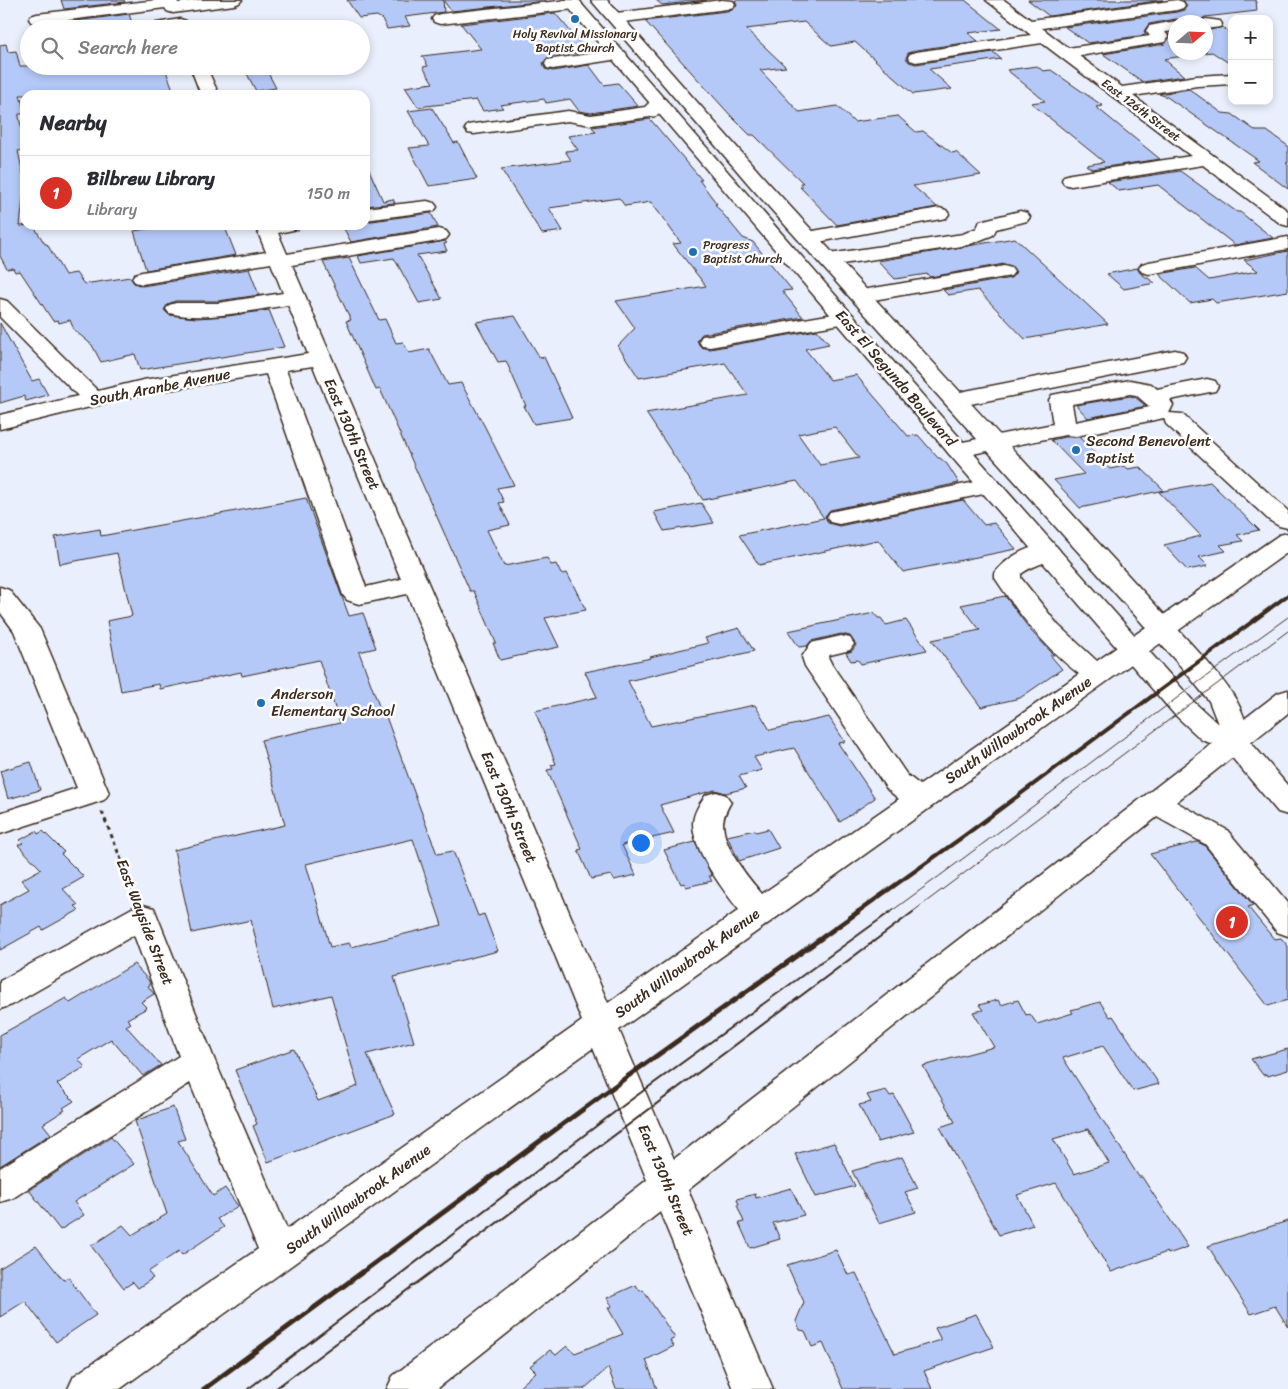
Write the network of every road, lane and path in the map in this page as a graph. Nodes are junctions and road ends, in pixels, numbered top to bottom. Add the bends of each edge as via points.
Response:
1 (234, 0) edge
2 (673, 0) edge
3 (700, 0) edge
4 (704, 0) edge
5 (994, 0) edge
6 (212, 1) edge
7 (572, 2) edge
8 (136, 4) edge
9 (727, 4) dead end
10 (1177, 5) dead end
11 (607, 9) edge
12 (176, 13) edge
13 (38, 19) dead end
14 (440, 19) dead end
15 (163, 20) edge
16 (1028, 26) junction
17 (1168, 27) edge
18 (1045, 38) junction
19 (1065, 53) junction
20 (619, 55) junction
21 (916, 57) dead end
22 (553, 64) dead end
23 (202, 75) edge
24 (1228, 78) edge
25 (208, 90) edge
26 (1118, 93) junction
27 (686, 100) junction
28 (659, 103) junction
29 (474, 129) dead end
30 (1206, 159) junction
31 (1070, 180) dead end
32 (427, 207) dead end
33 (370, 213) edge
34 (939, 214) dead end
35 (1020, 217) dead end
36 (1288, 220) edge
37 (267, 230) edge
38 (439, 235) dead end
39 (808, 238) junction
40 (1288, 243) edge
41 (279, 259) junction
42 (829, 260) junction
43 (1148, 268) dead end
44 (1004, 272) dead end
45 (142, 278) dead end
46 (862, 296) junction
47 (295, 298) junction
48 (0, 305) edge
49 (176, 309) dead end
50 (845, 318) junction
51 (710, 341) dead end
52 (1175, 357) dead end
53 (321, 358) junction
54 (274, 366) junction
55 (1207, 386) dead end
56 (1152, 397) junction
57 (93, 399) junction
58 (955, 400) junction
59 (1174, 419) dead end
60 (0, 422) edge
61 (1065, 428) junction
62 (994, 443) junction
63 (958, 450) junction
64 (990, 486) junction
65 (839, 517) dead end
66 (1288, 522) edge
67 (1288, 540) edge
68 (1047, 551) junction
69 (416, 584) junction
70 (0, 595) edge
71 (1163, 629) junction
72 (841, 644) dead end
73 (1133, 648) junction
74 (1097, 674) junction
75 (1288, 699) edge
76 (1234, 741) junction
77 (94, 793) junction
78 (919, 799) junction
79 (716, 802) dead end
80 (1154, 803) junction
81 (1288, 805) edge
82 (0, 824) edge
83 (760, 912) junction
84 (143, 916) junction
85 (1288, 924) edge
86 (0, 996) edge
87 (601, 1025) junction
88 (198, 1061) junction
89 (668, 1183) junction
90 (0, 1187) edge
91 (279, 1255) junction
92 (88, 1389) edge
93 (407, 1389) edge
94 (754, 1389) edge

1 - 6 street
2 - 11 street
3 - 4 street
5 - 16 street, East 126th Street
6 - 12 street
7 - 14 street
7 - 20 street, East El Segundo Boulevard
8 - 12 street
8 - 13 street
9 - 11 street
10 - 16 street
11 - 27 street, East El Segundo Boulevard
12 - 15 street
16 - 18 street, East 126th Street
17 - 19 street via 1155,29 1159,39
18 - 19 street, East 126th Street
18 - 21 street
19 - 26 street, East 126th Street
20 - 22 street
20 - 28 street, East El Segundo Boulevard
23 - 25 street
24 - 26 street
26 - 30 street, East 126th Street
27 - 28 street
27 - 39 street, East El Segundo Boulevard
28 - 29 street via 650,112 591,120 568,116
28 - 50 street, East El Segundo Boulevard
30 - 31 street
30 - 36 street, East 126th Street
32 - 33 street
34 - 39 street
35 - 42 street via 987,225 986,231 968,239
37 - 41 street, East 130th Street
38 - 41 street
39 - 42 street, East El Segundo Boulevard
40 - 43 street
41 - 45 street
41 - 47 street, East 130th Street
42 - 46 street, East El Segundo Boulevard
44 - 46 street
46 - 58 street, East El Segundo Boulevard
47 - 49 street via 218,309
47 - 53 street, East 130th Street
48 - 57 street
50 - 51 street
50 - 63 street, East El Segundo Boulevard
52 - 58 street
53 - 54 street, South Aranbe Avenue
53 - 69 street, East 130th Street
54 - 57 street, South Aranbe Avenue
54 - 69 street via 356,594
55 - 56 street
56 - 61 street via 1162,406 1159,412 1076,429
56 - 61 street via 1143,388 1130,387 1060,400
57 - 60 street, South Aranbe Avenue
58 - 62 street, East El Segundo Boulevard
59 - 66 street
61 - 62 street
62 - 63 street
62 - 71 street, East El Segundo Boulevard
63 - 64 street, East El Segundo Boulevard
64 - 65 street
64 - 68 street, East El Segundo Boulevard
67 - 71 street, South Willowbrook Avenue
68 - 73 street, East El Segundo Boulevard
68 - 74 street via 1011,568 1008,578 1058,640 1077,660
69 - 87 street, East 130th Street
70 - 77 street via 28,629
71 - 73 street, South Willowbrook Avenue
71 - 76 street, East El Segundo Boulevard via 1224,701 1235,729
72 - 78 street via 820,649 815,657 819,666 897,782
73 - 74 street, South Willowbrook Avenue
73 - 76 street, East El Segundo Boulevard via 1201,725
74 - 78 street, South Willowbrook Avenue
75 - 76 street
76 - 80 street
76 - 81 street, East El Segundo Boulevard
77 - 82 street
77 - 84 path, East Wayside Street
78 - 83 street, South Willowbrook Avenue
79 - 83 street via 709,815 709,834 739,888
80 - 85 street via 1216,837
80 - 89 street
83 - 87 street, South Willowbrook Avenue
84 - 86 street
84 - 88 street, East Wayside Street
87 - 89 street, East 130th Street
87 - 91 street, South Willowbrook Avenue
88 - 90 street
88 - 91 street, East Wayside Street
89 - 93 street
89 - 94 street, East 130th Street
91 - 92 street, South Willowbrook Avenue

